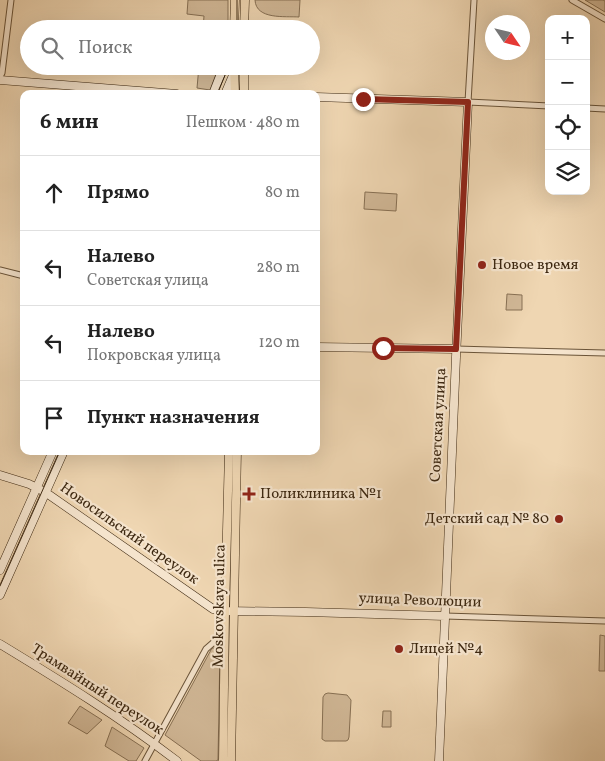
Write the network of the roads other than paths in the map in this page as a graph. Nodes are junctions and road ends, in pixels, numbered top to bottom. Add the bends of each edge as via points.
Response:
1 (11, 0) edge
2 (235, 0) edge
3 (245, 0) edge
4 (474, 0) edge
5 (572, 0) edge
6 (605, 19) edge
7 (234, 20) edge
8 (244, 20) edge
9 (220, 75) edge
10 (232, 75) edge
11 (235, 75) edge
12 (244, 75) edge
13 (0, 79) edge
14 (129, 90) edge
15 (215, 90) edge
16 (227, 90) edge
17 (234, 90) edge
18 (244, 90) edge
19 (320, 97) edge
20 (468, 102) junction
21 (545, 106) edge
22 (590, 108) edge
23 (605, 109) edge
24 (0, 270) edge
25 (20, 275) edge
26 (320, 347) edge
27 (456, 349) junction
28 (605, 353) edge
29 (51, 455) edge
30 (62, 455) edge
31 (229, 455) edge
32 (237, 455) edge
33 (0, 475) edge
34 (37, 487) junction
35 (45, 492) junction
36 (0, 570) edge
37 (0, 595) edge
38 (225, 611) junction
39 (234, 611) junction
40 (444, 616) junction
41 (605, 621) edge
42 (224, 638) junction
43 (0, 644) edge
44 (154, 744) junction
45 (145, 761) edge
46 (177, 761) edge
47 (223, 761) edge
48 (231, 761) edge
49 (439, 761) edge

1 - 13 street
2 - 7 main road
3 - 8 main road
4 - 20 street, Советская улица
5 - 6 street
9 - 15 street
10 - 16 street
11 - 17 main road
12 - 18 main road
13 - 14 street
19 - 20 street
20 - 21 street
20 - 27 street, Советская улица
22 - 23 street
24 - 25 street
26 - 27 street
27 - 28 street
27 - 40 street, Советская улица
29 - 34 street
30 - 35 street
31 - 38 main road, Moskovskaya ulica
32 - 39 main road, Moskovskaya ulica
33 - 34 street, Новосильский переулок
34 - 35 street, Новосильский переулок
34 - 36 street
35 - 37 street
35 - 38 street, Новосильский переулок via 213,609
38 - 39 street, Новосильский переулок
38 - 42 main road, Moskovskaya ulica
39 - 40 street, улица Революции
39 - 48 main road, Moskovskaya ulica
40 - 41 street, улица Революции
40 - 49 street, Советская улица
42 - 44 street via 206,649
42 - 47 main road, Moskovskaya ulica
43 - 44 street, Трамвайный переулок
44 - 45 street
44 - 46 street, Трамвайный переулок

